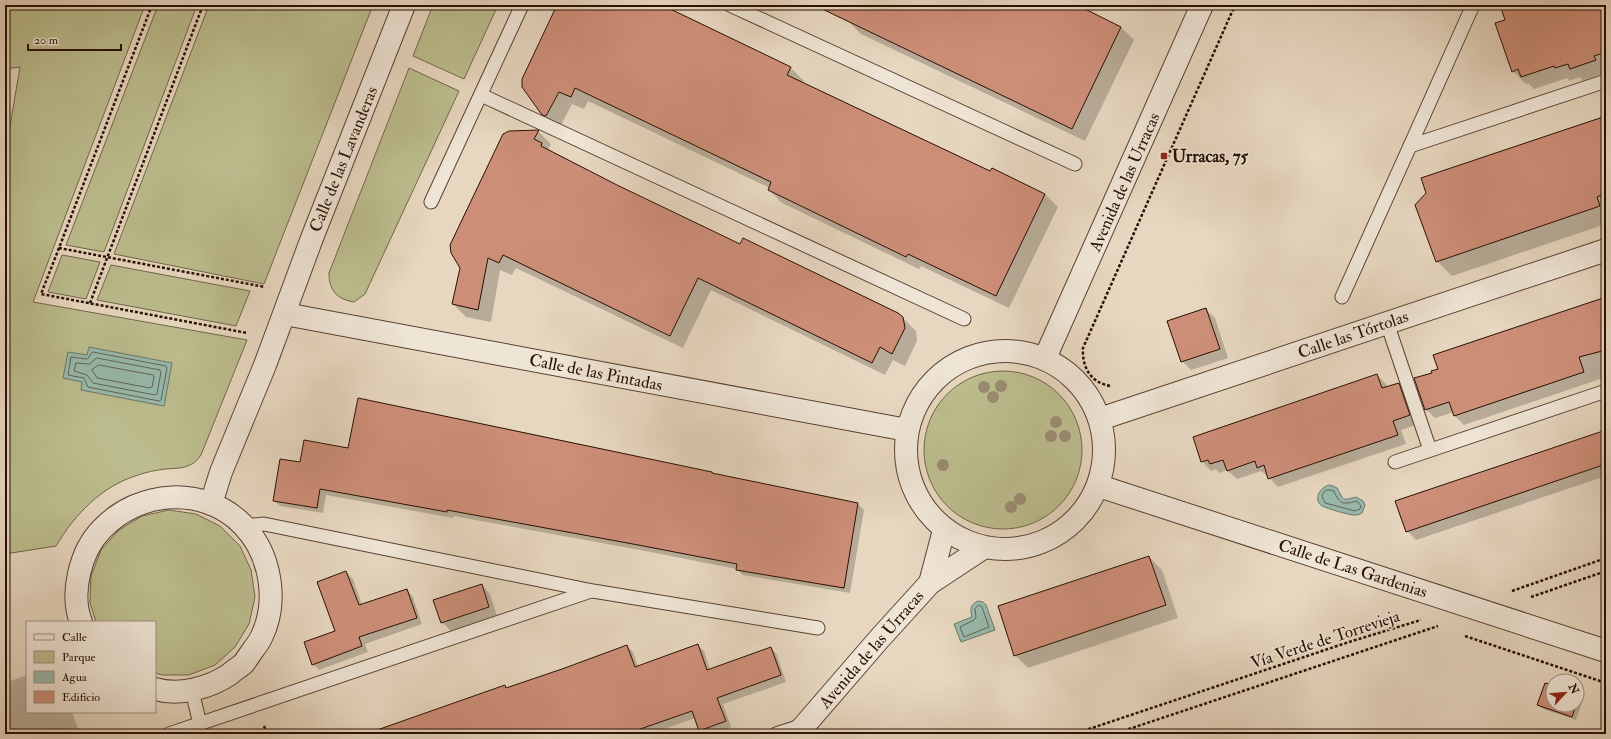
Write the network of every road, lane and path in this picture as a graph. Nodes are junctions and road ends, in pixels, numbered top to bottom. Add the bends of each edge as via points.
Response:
1 (152, 5) edge
2 (203, 5) edge
3 (404, 5) edge
4 (522, 5) edge
5 (730, 5) edge
6 (1202, 5) edge
7 (1235, 5) edge
8 (1473, 5) edge
9 (1606, 81) edge
10 (480, 96) junction
11 (1410, 146) junction
12 (1075, 164) dead end
13 (431, 202) dead end
14 (59, 248) junction
15 (1606, 250) edge
16 (107, 258) junction
17 (270, 288) dead end
18 (1342, 297) dead end
19 (90, 303) junction
20 (285, 314) junction
21 (964, 319) dead end
22 (1388, 323) junction
23 (254, 334) dead end
24 (1045, 358) junction
25 (1112, 387) dead end
26 (1606, 391) edge
27 (1100, 419) junction
28 (907, 430) junction
29 (1430, 450) junction
30 (1396, 462) dead end
31 (1099, 486) junction
32 (211, 504) junction
33 (243, 526) junction
34 (944, 530) junction
35 (983, 548) junction
36 (1606, 558) edge
37 (1606, 571) edge
38 (930, 583) junction
39 (592, 591) junction
40 (1527, 598) dead end
41 (1468, 606) junction
42 (1423, 619) dead end
43 (82, 621) edge
44 (1443, 624) dead end
45 (1436, 627) junction
46 (818, 628) dead end
47 (1444, 629) dead end
48 (1458, 634) dead end
49 (1606, 651) edge
50 (1606, 683) edge
51 (156, 689) edge
52 (192, 690) junction
53 (200, 724) junction
54 (802, 729) edge
55 (169, 734) edge
56 (776, 734) edge
57 (1074, 734) edge
58 (1114, 734) edge

1 - 14 path
2 - 16 path
3 - 20 street, Calle de las Lavanderas via 312,238
4 - 10 lane
5 - 12 lane
6 - 24 street, Avenida de las Urracas
7 - 25 path via 1083,348 1082,358 1090,377
8 - 11 lane
9 - 11 lane
10 - 13 lane
10 - 21 lane
11 - 18 lane
14 - 16 path
14 - 19 path via 41,294
15 - 22 street, Calle las Tórtolas
16 - 17 path
16 - 19 path
19 - 23 path
20 - 28 street, Calle de las Pintadas
20 - 32 street, Calle de las Lavanderas via 221,472
22 - 27 street, Calle las Tórtolas
22 - 29 lane
24 - 27 street via 1079,383 1092,400
24 - 28 street via 1010,350 975,354 944,370 920,397
26 - 29 lane
27 - 31 street via 1105,453
28 - 34 street via 906,467 920,502
29 - 30 lane
31 - 35 street via 1081,516 1053,539 1019,550
31 - 41 street, Calle de Las Gardenias
32 - 33 street via 228,513
32 - 43 street via 182,497 152,499 124,510 101,529 84,555 77,584 78,614
33 - 39 lane via 264,524
33 - 52 street via 261,550 270,579 270,609 262,638 244,663 220,681
34 - 35 street via 963,541
34 - 38 street, Avenida de las Urracas
35 - 38 street, Avenida de las Urracas
36 - 41 path
37 - 40 path
38 - 54 street, Avenida de las Urracas
39 - 46 lane
39 - 53 lane
41 - 49 street, Calle de Las Gardenias
42 - 57 path, Vía Verde de Torrevieja
44 - 45 path
45 - 47 path
45 - 58 path
48 - 50 path
51 - 52 street
52 - 53 lane
53 - 55 lane
54 - 56 lane

